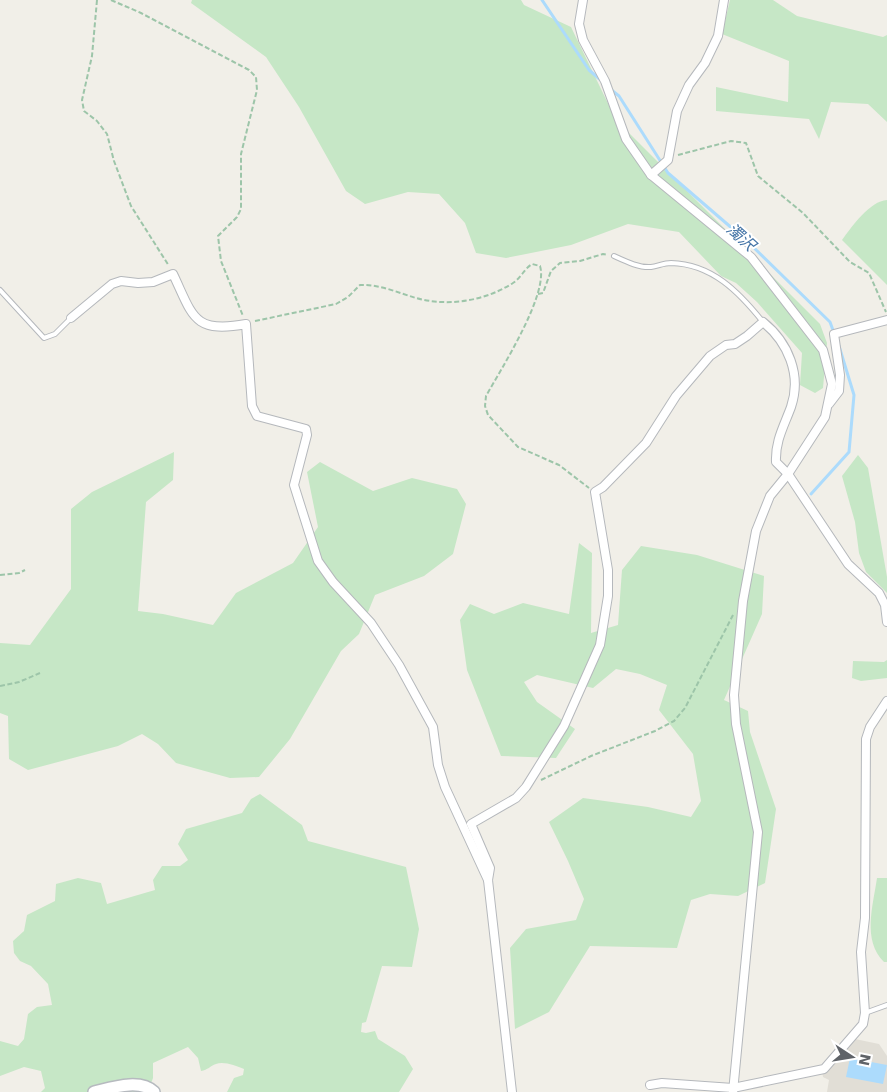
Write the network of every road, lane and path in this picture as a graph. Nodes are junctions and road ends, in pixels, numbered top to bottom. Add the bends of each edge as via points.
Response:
1 (97, 0) edge
2 (110, 0) edge
3 (583, 0) edge
4 (724, 0) edge
5 (668, 159) junction
6 (651, 175) junction
7 (614, 256) joint
8 (173, 274) junction
9 (0, 290) edge
10 (538, 294) junction
11 (887, 313) edge
12 (72, 318) joint
13 (887, 320) edge
14 (763, 322) junction
15 (246, 324) junction
16 (828, 406) junction
17 (788, 474) junction
18 (595, 492) junction
19 (26, 570) dead end
20 (0, 575) edge
21 (743, 601) junction
22 (887, 622) edge
23 (40, 673) dead end
24 (0, 686) edge
25 (887, 701) edge
26 (526, 787) junction
27 (488, 880) junction
28 (887, 1005) edge
29 (865, 1012) junction
30 (650, 1084) dead end
31 (733, 1090) edge
32 (94, 1092) edge
33 (154, 1092) edge
34 (512, 1092) edge

1 - 8 path via 92,56 82,100 84,111 107,134 131,206
2 - 15 path via 249,70 256,77 241,154 241,209 238,217 218,236 222,261
3 - 6 street via 579,24 583,40 604,81 626,139
4 - 5 street via 718,36 677,111
5 - 6 street
5 - 11 path via 731,142 746,143 758,176 803,213 850,262 869,273
6 - 16 street via 751,258 823,350 832,384
7 - 10 path via 603,254 560,263 551,271 542,293
7 - 14 lane via 649,267 670,263 714,275 743,297
8 - 12 street via 153,282 121,281 112,284
8 - 15 street via 199,322 212,327
9 - 12 lane via 44,338 55,334
10 - 15 path via 543,274 540,266 532,264 525,268 516,282 483,298 466,301 424,299 360,285 336,304
10 - 18 path via 486,396 485,406 488,414 518,447 559,465
13 - 16 street via 834,334 839,391
14 - 17 street via 775,331 789,353 793,368 793,396 775,451 776,462
14 - 18 street via 735,344 726,345 710,356 676,396 646,443
15 - 27 street via 252,406 257,416 306,429 294,485 318,561 376,630 433,727 438,766 445,787
16 - 17 street via 825,417
17 - 21 street via 770,496 756,531
17 - 22 street via 848,564 878,592 885,605
18 - 26 street via 608,570 608,596 600,645 564,726
19 - 20 path
21 - 26 path via 740,600 685,708 674,721 546,777 530,788
21 - 31 street via 734,695 736,724 758,832
23 - 24 path
25 - 29 street via 870,726 866,739 865,918 861,952
26 - 27 street via 516,798 471,824 490,868
27 - 34 street
28 - 29 lane
29 - 31 street via 863,1024 824,1068
30 - 31 street
32 - 33 street via 126,1085 141,1086

